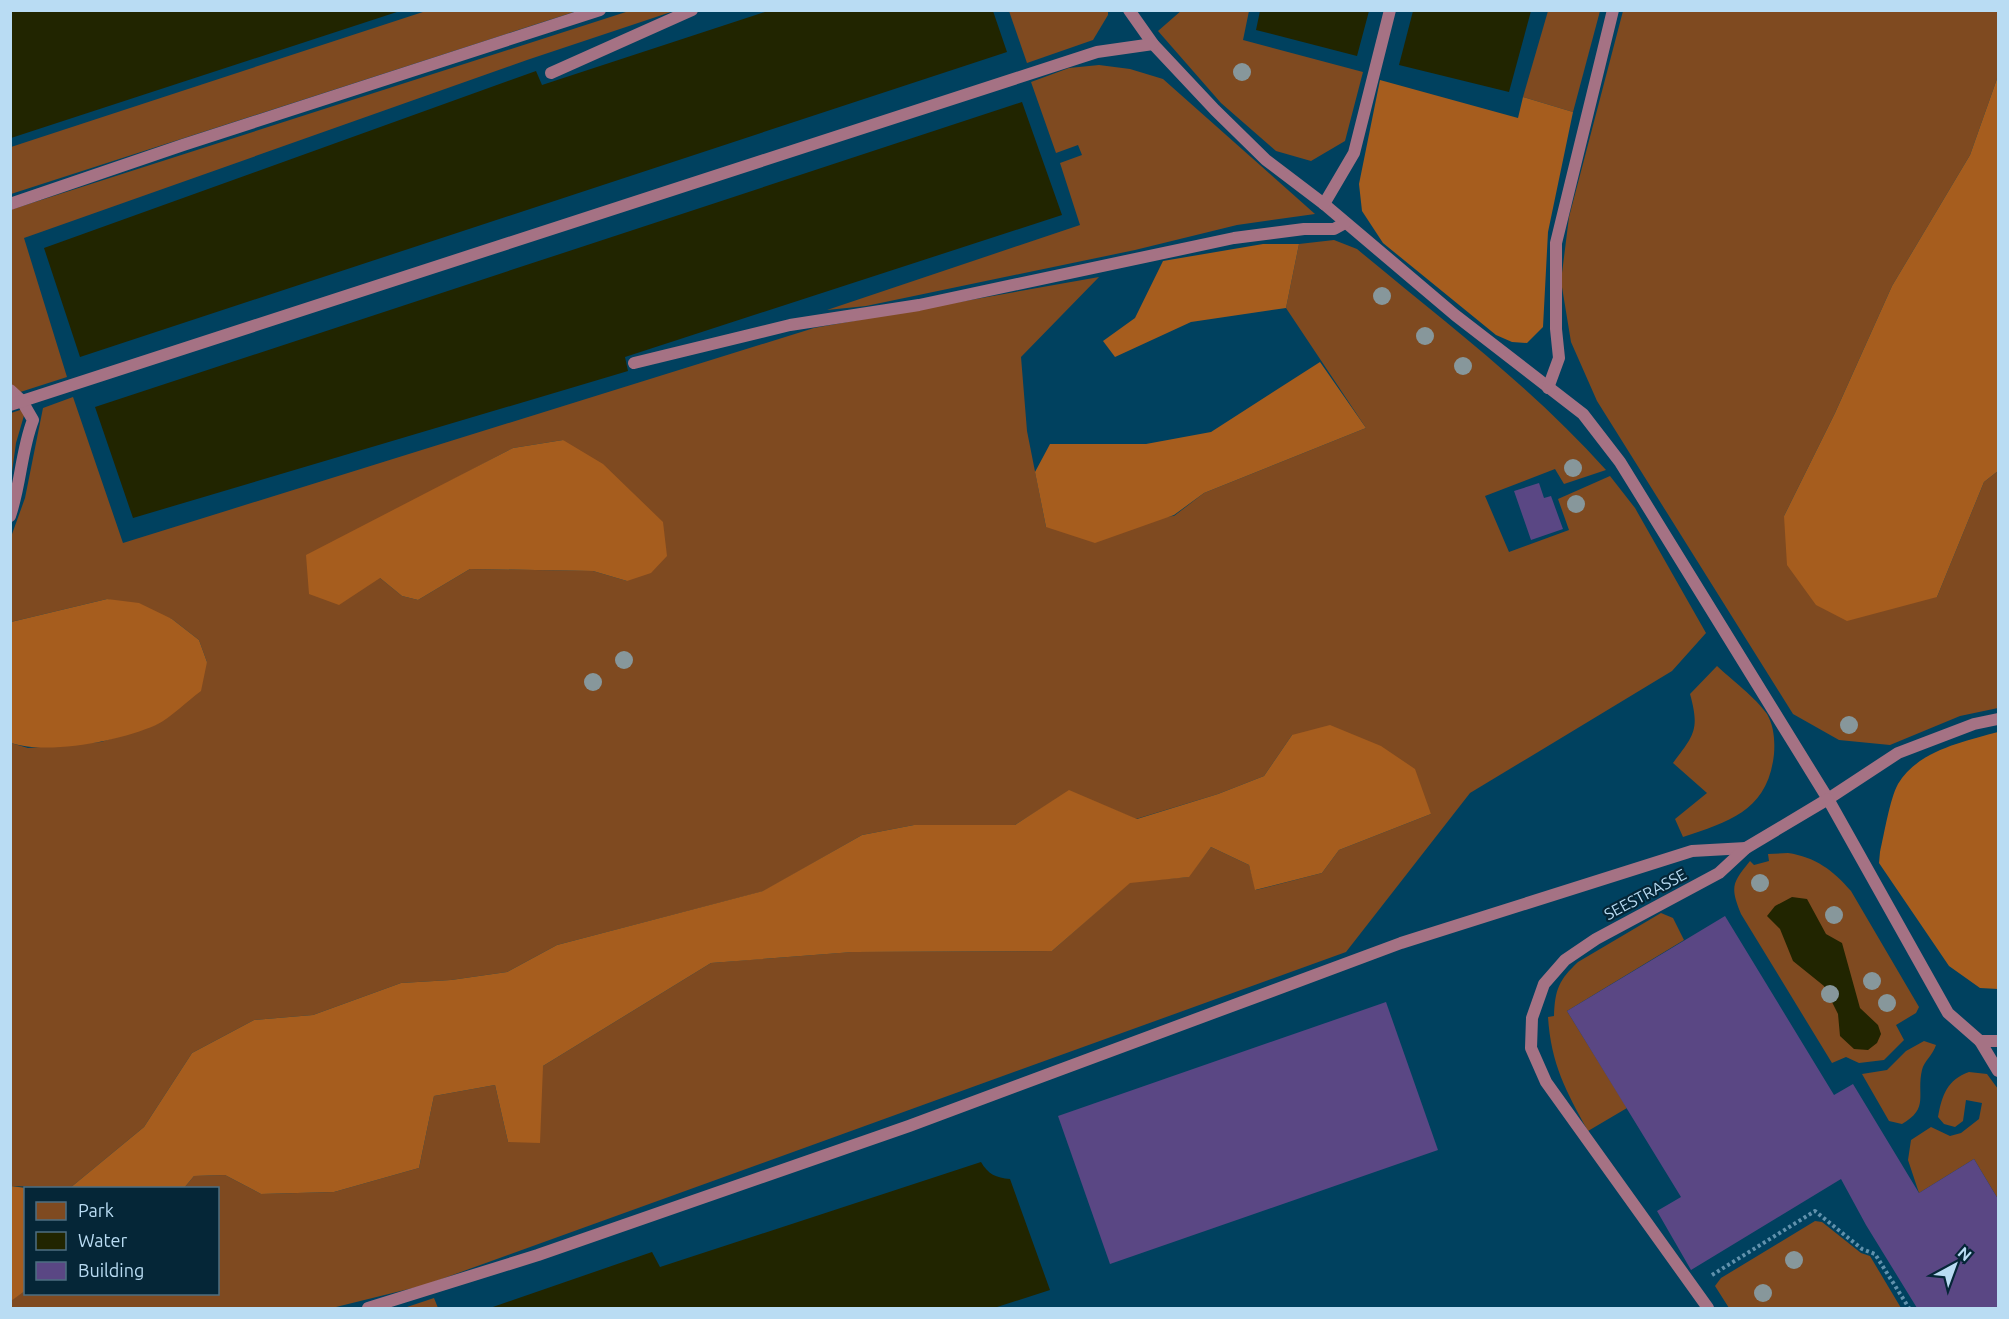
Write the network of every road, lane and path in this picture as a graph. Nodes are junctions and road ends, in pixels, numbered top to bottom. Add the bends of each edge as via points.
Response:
1 (600, 10) edge
2 (692, 10) edge
3 (1129, 10) edge
4 (1390, 10) edge
5 (1613, 10) edge
6 (1153, 44) junction
7 (551, 73) dead end
8 (10, 204) edge
9 (1324, 204) junction
10 (1345, 223) junction
11 (634, 363) dead end
12 (1548, 388) junction
13 (10, 390) edge
14 (16, 403) edge
15 (10, 516) edge
16 (1998, 719) edge
17 (1828, 799) junction
18 (1746, 848) junction
19 (1980, 1041) junction
20 (1998, 1041) edge
21 (1998, 1071) edge
22 (1692, 1287) junction
23 (368, 1308) edge
24 (1708, 1308) edge
25 (1909, 1308) edge

1 - 8 lane
2 - 7 lane
3 - 6 lane
4 - 9 lane via 1354,153
5 - 12 lane via 1556,243 1559,358
6 - 9 lane via 1266,160
6 - 14 lane via 1097,52
9 - 10 lane
10 - 11 lane via 1334,229 1234,238 919,305 790,325
10 - 12 lane
12 - 17 lane via 1583,414 1620,462
13 - 14 lane
14 - 15 lane via 33,420
16 - 17 lane, SEESTRASSE via 1898,753
17 - 18 lane, SEESTRASSE
17 - 19 lane via 1948,1013
18 - 22 lane, SEESTRASSE via 1719,873 1596,939 1565,960 1544,984 1532,1018 1531,1048 1546,1082
18 - 23 lane via 1692,850 1401,943 909,1126 538,1255
19 - 20 lane
19 - 21 lane
22 - 24 lane, SEESTRASSE
22 - 25 path via 1815,1211 1862,1249 1875,1254

